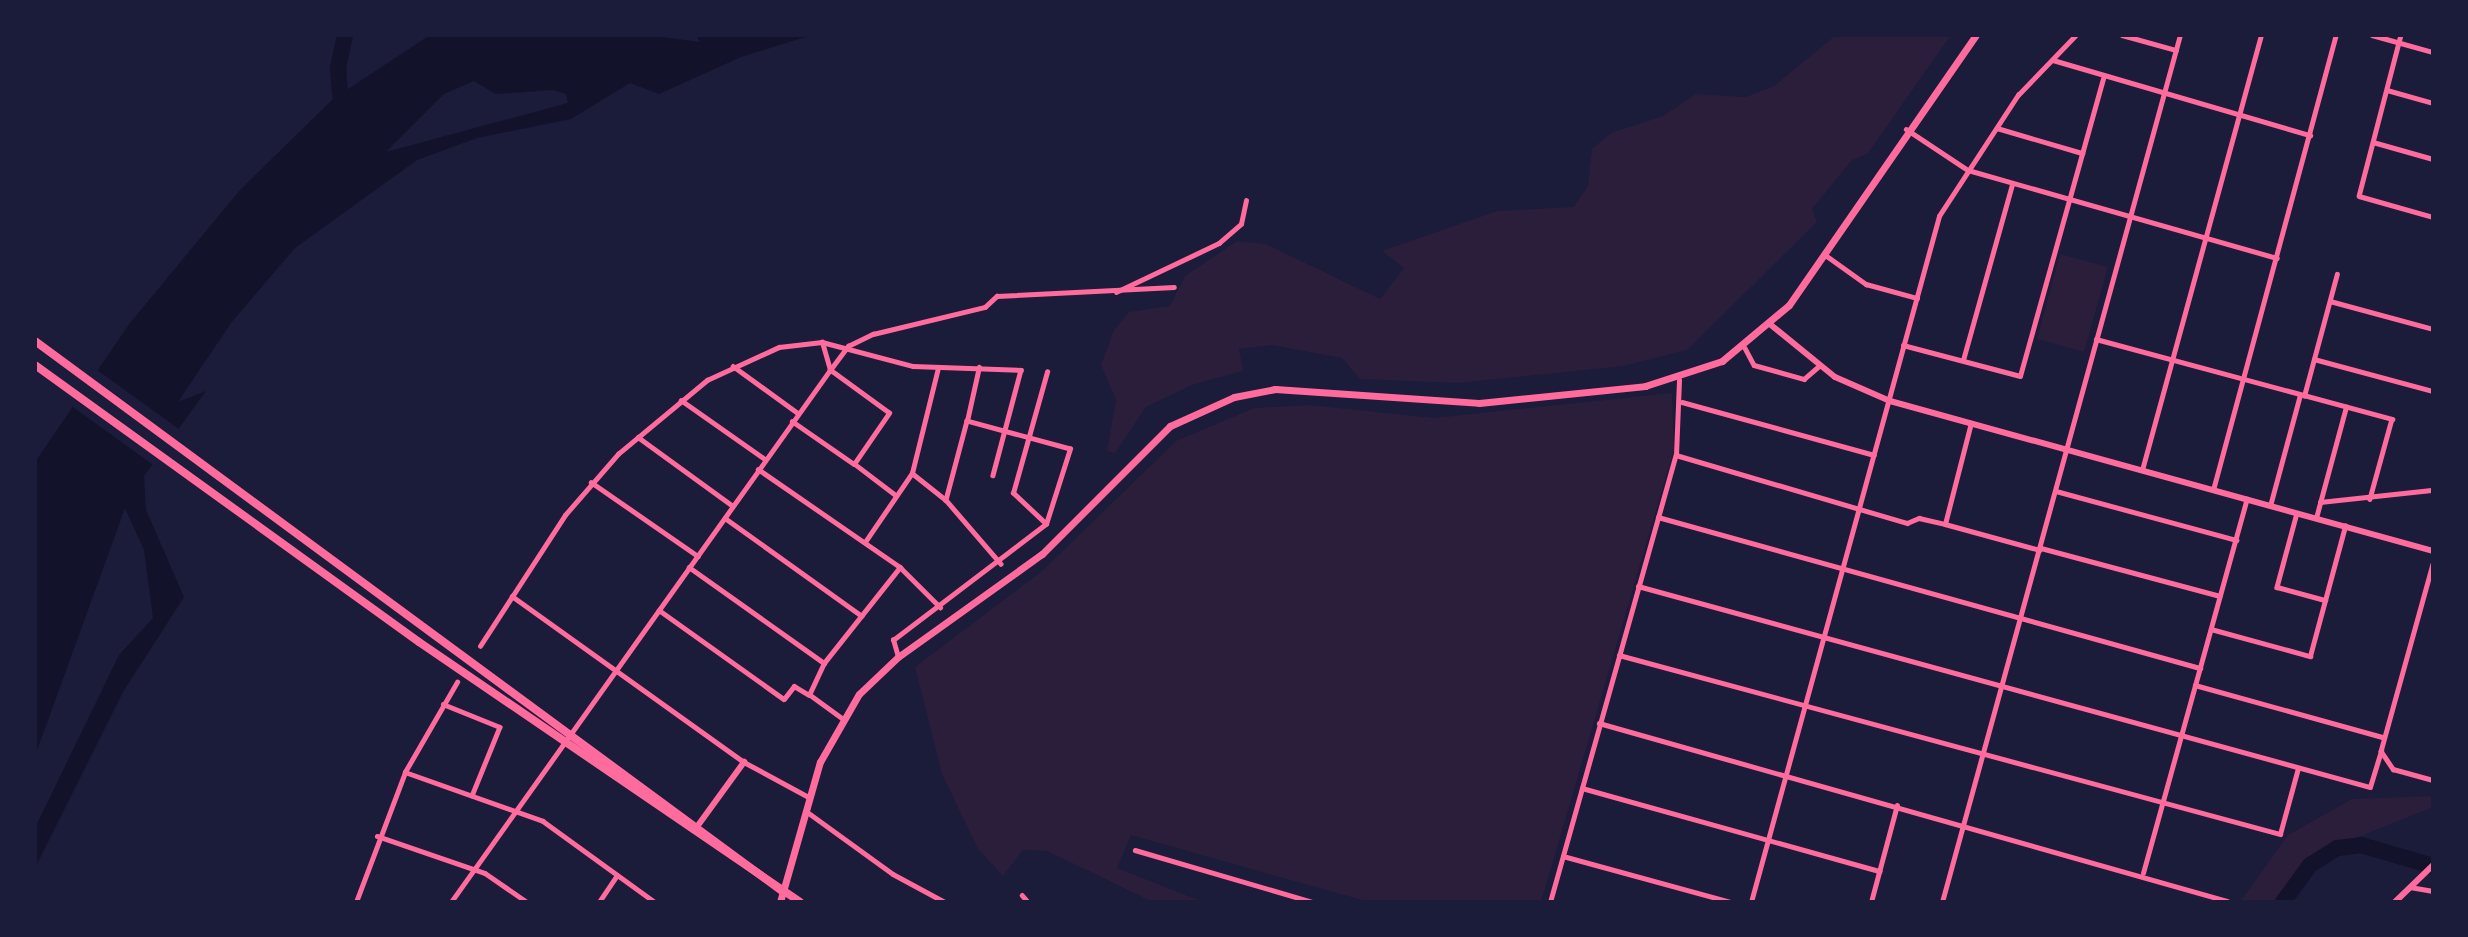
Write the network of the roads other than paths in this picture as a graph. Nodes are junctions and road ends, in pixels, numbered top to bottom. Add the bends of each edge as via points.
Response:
1 (1976, 35) edge
2 (2076, 35) edge
3 (2122, 35) edge
4 (2180, 35) edge
5 (2261, 35) edge
6 (2336, 35) edge
7 (2372, 35) edge
8 (2402, 35) edge
9 (2399, 43) junction
10 (2176, 50) junction
11 (2433, 52) edge
12 (2053, 60) junction
13 (2103, 79) junction
14 (2387, 90) junction
15 (2164, 95) junction
16 (2433, 103) edge
17 (2239, 117) junction
18 (1997, 128) junction
19 (1906, 129) junction
20 (2310, 135) junction
21 (2373, 142) junction
22 (2082, 153) junction
23 (2433, 159) edge
24 (1968, 170) junction
25 (2012, 184) junction
26 (2069, 199) junction
27 (1246, 201) dead end
28 (2130, 216) junction
29 (2433, 217) edge
30 (2206, 239) junction
31 (1824, 254) junction
32 (2277, 258) junction
33 (2337, 274) dead end
34 (1174, 287) dead end
35 (1112, 294) junction
36 (1917, 298) junction
37 (2330, 301) junction
38 (1771, 325) junction
39 (2433, 329) edge
40 (2096, 339) junction
41 (35, 341) edge
42 (822, 342) junction
43 (1903, 345) junction
44 (848, 346) junction
45 (1745, 348) junction
46 (2314, 359) junction
47 (1963, 360) junction
48 (2172, 360) junction
49 (35, 365) edge
50 (732, 366) junction
51 (1819, 366) junction
52 (979, 367) junction
53 (938, 368) junction
54 (830, 370) junction
55 (1048, 372) dead end
56 (2243, 379) junction
57 (1679, 380) junction
58 (2433, 391) edge
59 (2302, 395) junction
60 (681, 400) junction
61 (1890, 401) junction
62 (1682, 402) junction
63 (2346, 407) junction
64 (798, 413) junction
65 (792, 421) junction
66 (967, 421) junction
67 (1971, 423) junction
68 (1005, 432) junction
69 (637, 436) junction
70 (1028, 438) junction
71 (2066, 449) junction
72 (1676, 455) junction
73 (1874, 455) junction
74 (765, 459) junction
75 (854, 464) junction
76 (758, 469) junction
77 (2142, 470) junction
78 (912, 473) junction
79 (993, 475) dead end
80 (591, 482) junction
81 (2213, 490) junction
82 (2433, 490) edge
83 (2056, 491) junction
84 (896, 496) junction
85 (2247, 499) junction
86 (2370, 499) junction
87 (946, 500) junction
88 (2320, 502) junction
89 (733, 506) junction
90 (2270, 506) junction
91 (1860, 508) junction
92 (2297, 513) junction
93 (1658, 517) junction
94 (725, 518) junction
95 (2316, 518) junction
96 (1046, 524) junction
97 (1945, 524) junction
98 (2345, 526) junction
99 (2236, 540) junction
100 (865, 542) junction
101 (2040, 549) junction
102 (2433, 551) edge
103 (698, 556) junction
104 (1001, 564) junction
105 (2433, 564) edge
106 (689, 567) junction
107 (900, 567) junction
108 (1843, 569) junction
109 (1638, 586) junction
110 (512, 596) junction
111 (2220, 596) junction
112 (2325, 600) junction
113 (940, 607) junction
114 (659, 610) junction
115 (862, 616) junction
116 (2021, 618) junction
117 (2211, 629) junction
118 (1824, 638) junction
119 (480, 646) dead end
120 (1619, 655) junction
121 (898, 657) junction
122 (824, 663) junction
123 (2200, 668) junction
124 (617, 670) junction
125 (457, 682) dead end
126 (2195, 685) junction
127 (2001, 687) junction
128 (809, 695) junction
129 (443, 704) junction
130 (1805, 705) junction
131 (841, 718) junction
132 (1600, 723) junction
133 (573, 731) junction
134 (2181, 736) junction
135 (2382, 737) junction
136 (565, 742) junction
137 (2381, 751) junction
138 (1984, 754) junction
139 (744, 762) junction
140 (2298, 768) junction
141 (405, 772) junction
142 (1786, 774) junction
143 (2433, 780) edge
144 (1582, 788) junction
145 (472, 796) junction
146 (807, 796) junction
147 (2162, 803) junction
148 (1898, 805) junction
149 (804, 809) junction
150 (515, 812) junction
151 (699, 824) junction
152 (1965, 824) junction
153 (377, 836) junction
154 (1767, 839) junction
155 (1135, 850) dead end
156 (1563, 856) junction
157 (2433, 865) edge
158 (474, 869) junction
159 (1880, 871) junction
160 (2143, 873) junction
161 (617, 875) junction
162 (2409, 887) junction
163 (782, 891) junction
164 (2433, 891) edge
165 (1022, 895) dead end
166 (2227, 901) edge
167 (356, 902) edge
168 (451, 902) edge
169 (527, 902) edge
170 (599, 902) edge
171 (655, 902) edge
172 (780, 902) edge
173 (800, 902) edge
174 (945, 902) edge
175 (1028, 902) edge
176 (1313, 902) edge
177 (1550, 902) edge
178 (1731, 902) edge
179 (1751, 902) edge
180 (1871, 902) edge
181 (1942, 902) edge
182 (2395, 902) edge

1 - 19 main road
2 - 12 street
3 - 10 street
4 - 10 street
5 - 17 street
6 - 20 street
7 - 9 street
8 - 9 street
9 - 11 street
9 - 14 street
10 - 15 street
12 - 13 street
12 - 18 street
13 - 15 street
13 - 22 street
14 - 16 street
14 - 21 street
15 - 17 street
15 - 28 street
17 - 20 street
17 - 30 street
18 - 22 street
18 - 24 street
19 - 24 street
19 - 31 main road
20 - 32 street
21 - 23 street
21 - 29 street via 2359,196
22 - 26 street
24 - 25 street
24 - 36 street via 1939,216
25 - 26 street
25 - 47 street
26 - 28 street
26 - 47 street via 2020,376
27 - 35 street via 1241,224 1219,243
28 - 30 street
28 - 40 street
30 - 32 street
30 - 48 street
31 - 36 street via 1866,284
31 - 38 main road
32 - 56 street
33 - 37 street
34 - 35 street
35 - 44 street via 997,296 985,307 873,334
36 - 43 street
37 - 39 street
37 - 46 street
38 - 45 main road
38 - 51 street
40 - 48 street
40 - 71 street
41 - 133 highway
42 - 44 street
42 - 50 street via 779,347
42 - 54 street
43 - 47 street
43 - 61 street
44 - 53 street
44 - 54 street
45 - 51 street via 1755,365 1804,379
45 - 57 main road
46 - 58 street
46 - 59 street
48 - 56 street
48 - 77 street
49 - 136 highway
50 - 60 street
50 - 64 street
51 - 61 street
52 - 53 street
52 - 66 street
52 - 68 street via 1021,370
53 - 78 street
54 - 64 street
54 - 75 street via 889,414
55 - 70 street
56 - 59 street
56 - 81 street
57 - 62 street
57 - 121 main road via 1479,403 1299,389 1234,397 1170,426 1042,554
59 - 63 street
59 - 90 street
60 - 69 street
60 - 74 street
61 - 67 street
61 - 73 street
62 - 72 street
62 - 73 street
63 - 86 street via 2392,419
63 - 88 street
64 - 65 street
65 - 74 street
65 - 75 street
66 - 68 street
66 - 87 street
67 - 71 street
67 - 97 street
68 - 70 street
68 - 79 street
69 - 80 street
69 - 89 street
70 - 96 street via 1013,494
70 - 96 street via 1070,449
71 - 77 street
71 - 83 street
72 - 91 street
72 - 93 street
73 - 91 street
74 - 76 street
75 - 84 street
76 - 89 street
76 - 100 street
77 - 81 street
78 - 84 street
78 - 87 street
80 - 103 street
80 - 110 street
81 - 85 street
82 - 86 street
83 - 99 street
83 - 101 street
84 - 100 street
85 - 90 street
85 - 99 street
86 - 88 street
87 - 104 street
88 - 95 street
89 - 94 street
90 - 92 street
91 - 97 street via 1907,523 1919,519
91 - 108 street
92 - 95 street
92 - 112 street via 2277,587
93 - 108 street
93 - 109 street
94 - 103 street
94 - 115 street
95 - 98 street
96 - 104 street
97 - 101 street
98 - 102 street
98 - 112 street
99 - 111 street
100 - 107 street
101 - 111 street
101 - 116 street
103 - 106 street
104 - 113 street
105 - 135 street
106 - 114 street
106 - 122 street
107 - 113 street
107 - 115 street
108 - 116 street
108 - 118 street
109 - 118 street
109 - 120 street
110 - 119 street
110 - 124 street
111 - 117 street
112 - 117 street via 2310,656
113 - 121 street via 893,640
114 - 124 street
114 - 128 street via 784,699 794,686
115 - 122 street
116 - 123 street
116 - 127 street
117 - 123 street
118 - 127 street
118 - 130 street
120 - 130 street
120 - 132 street
121 - 131 main road
122 - 128 street
123 - 126 street
124 - 133 street
124 - 139 street
125 - 129 street
126 - 134 street
126 - 135 street
127 - 134 street
127 - 138 street
128 - 131 street
129 - 141 street
129 - 145 street via 500,727
130 - 138 street
130 - 142 street
131 - 146 main road
132 - 142 street
132 - 144 street
133 - 136 street
133 - 151 highway
134 - 140 street
134 - 147 street
135 - 137 street
136 - 150 street
136 - 163 highway
137 - 140 street via 2370,787
137 - 143 street via 2393,769
138 - 147 street
138 - 152 street
139 - 146 street
139 - 151 street
140 - 147 street via 2280,834
141 - 145 street
141 - 153 street
142 - 148 street
142 - 154 street
144 - 154 street
144 - 156 street
145 - 150 street
146 - 149 main road
147 - 160 street
148 - 152 street
148 - 159 street
149 - 163 main road
149 - 174 street via 893,874
150 - 158 street
150 - 161 street via 543,821
151 - 163 highway
152 - 160 street
152 - 181 street
153 - 158 street
153 - 167 street
154 - 159 street
154 - 179 street
155 - 176 street
156 - 177 street
156 - 178 street
157 - 162 street
158 - 168 street
158 - 169 street
159 - 180 street
160 - 166 street
161 - 170 street
161 - 171 street
162 - 164 street
162 - 182 street
163 - 172 main road
163 - 173 highway
165 - 175 street

